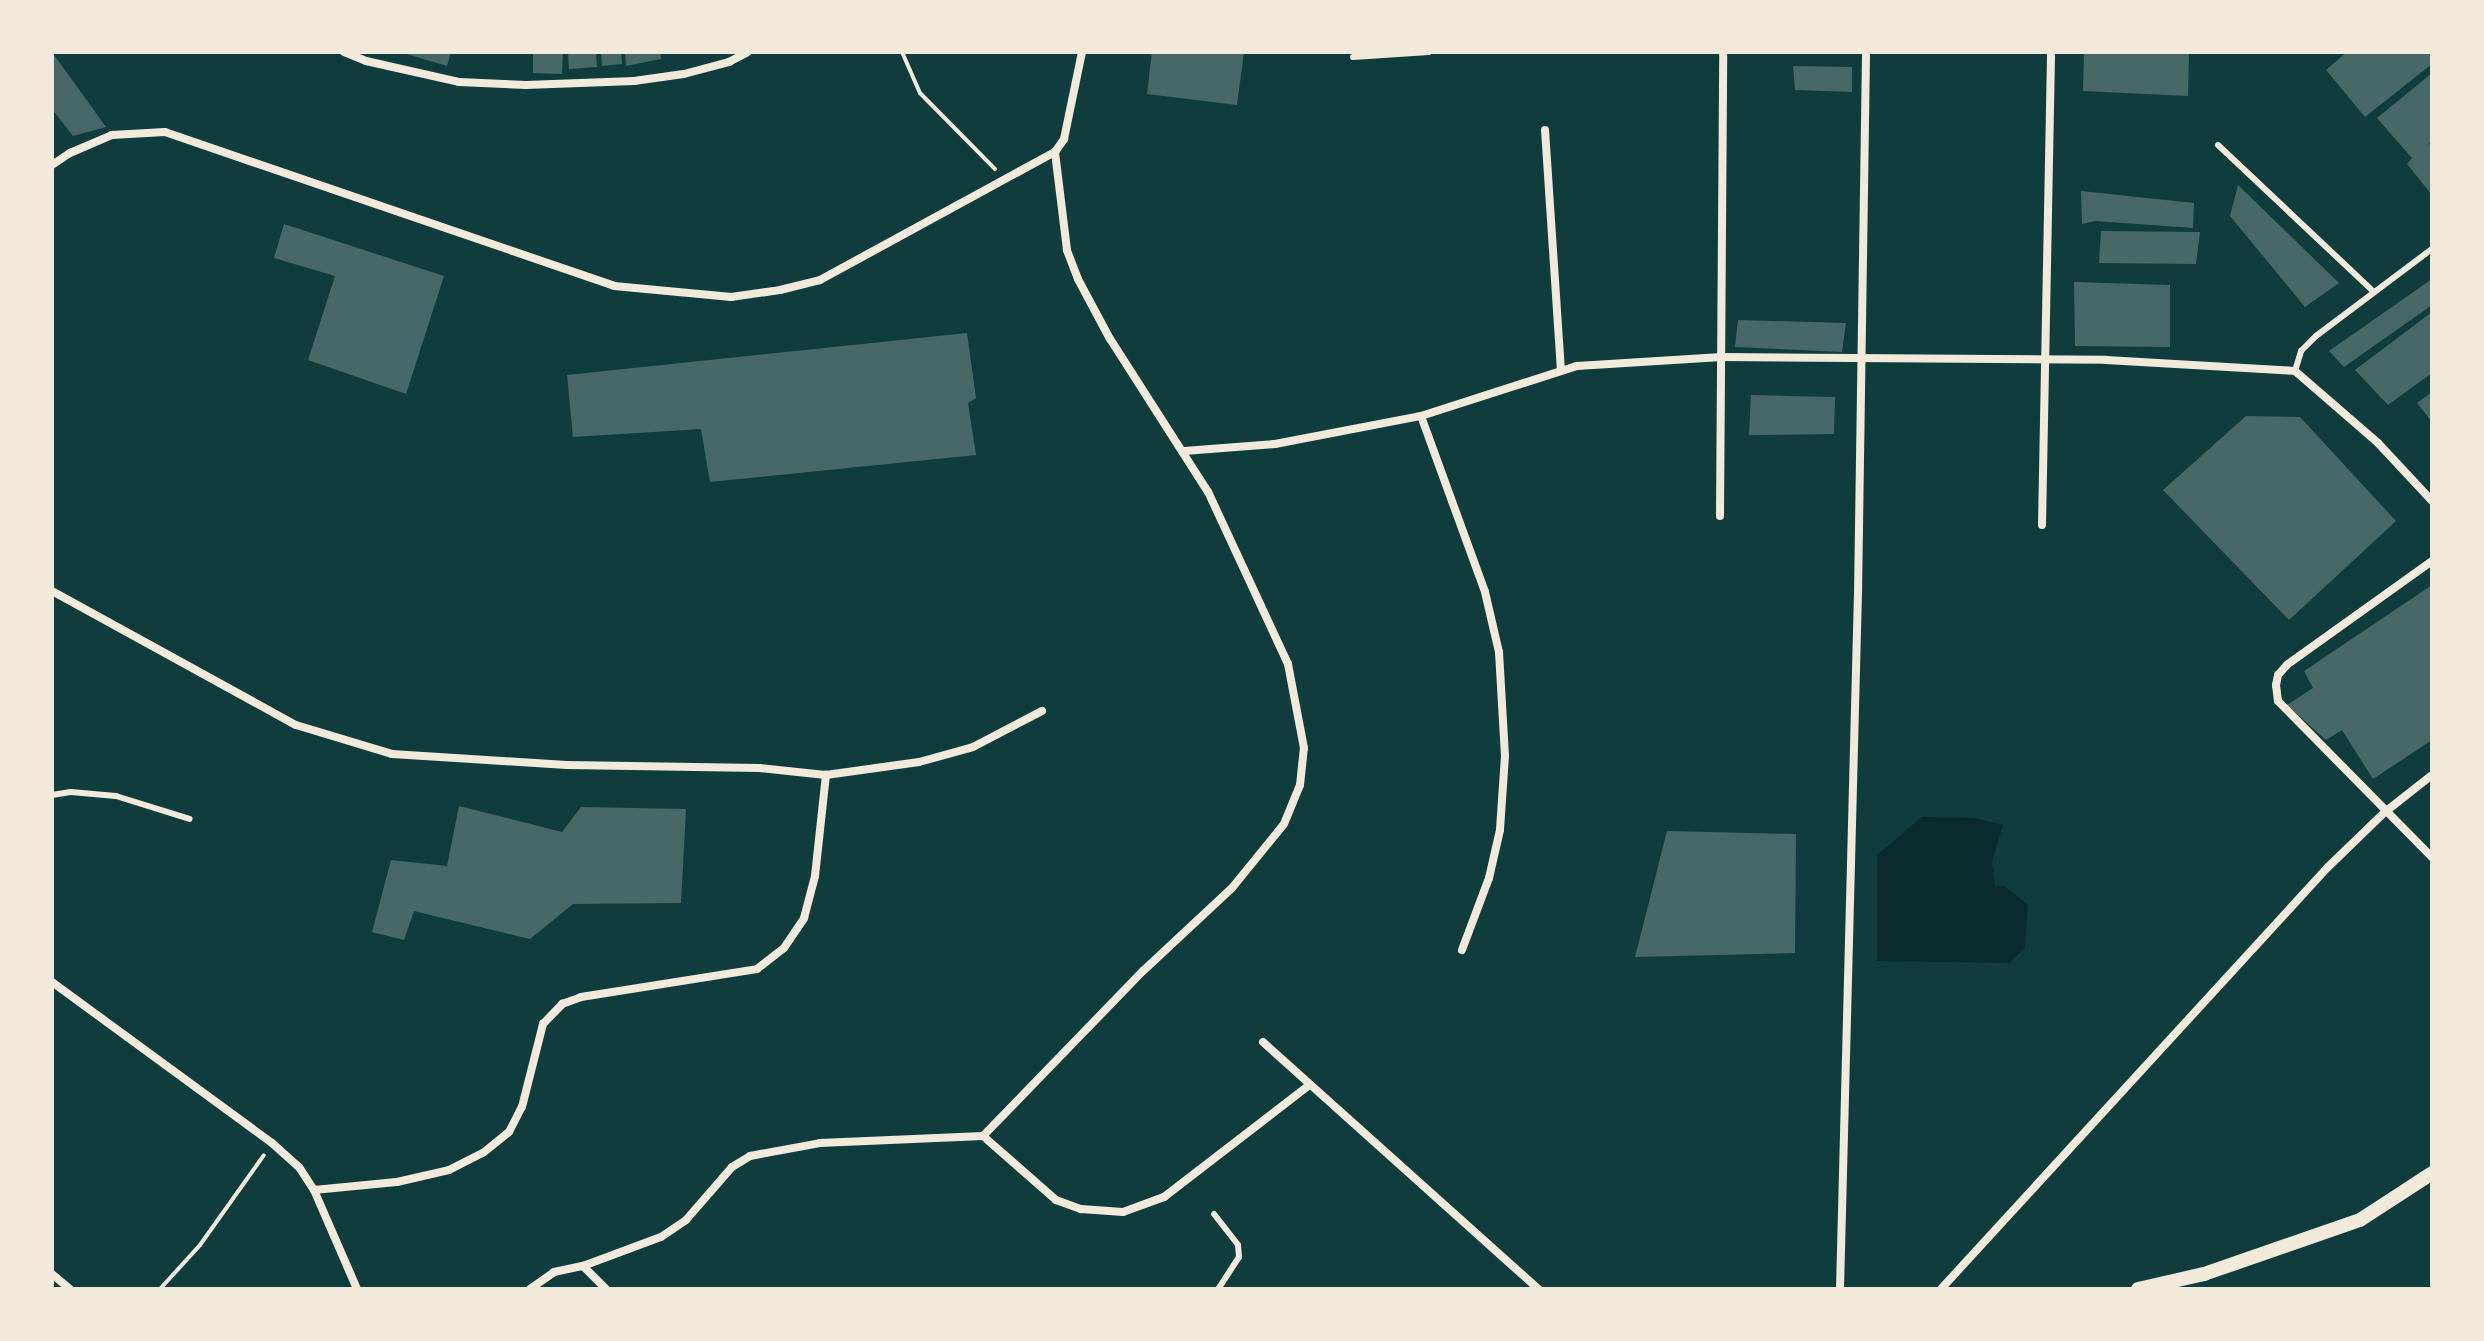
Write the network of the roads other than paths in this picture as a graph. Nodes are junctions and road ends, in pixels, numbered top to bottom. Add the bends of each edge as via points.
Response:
1 (344, 52) edge
2 (748, 52) edge
3 (1082, 52) edge
4 (1429, 52) edge
5 (1723, 52) edge
6 (1866, 52) edge
7 (2051, 52) edge
8 (1353, 57) dead end
9 (1545, 130) dead end
10 (2218, 145) dead end
11 (1055, 152) junction
12 (52, 165) edge
13 (2432, 249) edge
14 (2373, 291) junction
15 (1722, 357) junction
16 (2046, 359) junction
17 (1860, 360) junction
18 (1561, 369) junction
19 (2295, 371) junction
20 (1421, 416) junction
21 (1184, 451) junction
22 (2432, 501) edge
23 (1720, 516) dead end
24 (2042, 525) dead end
25 (2432, 561) edge
26 (52, 591) edge
27 (1042, 711) dead end
28 (826, 775) junction
29 (2432, 775) edge
30 (52, 795) edge
31 (2385, 812) junction
32 (190, 819) dead end
33 (2432, 857) edge
34 (1462, 950) dead end
35 (52, 982) edge
36 (1263, 1042) dead end
37 (1308, 1086) junction
38 (983, 1136) junction
39 (2432, 1173) edge
40 (314, 1190) junction
41 (1214, 1214) dead end
42 (583, 1266) junction
43 (52, 1274) edge
44 (70, 1289) edge
45 (357, 1289) edge
46 (530, 1289) edge
47 (606, 1289) edge
48 (1218, 1289) edge
49 (1538, 1289) edge
50 (1840, 1289) edge
51 (1941, 1289) edge
52 (2138, 1289) edge

1 - 2 street via 459,82 526,85 684,74
3 - 11 street via 1064,139
4 - 8 lane
5 - 15 street
6 - 17 street
7 - 16 street
9 - 18 street
10 - 14 lane
11 - 12 street via 820,280 731,297 614,286 165,132 112,135
11 - 21 street via 1060,214 1078,279 1110,339
13 - 14 lane
14 - 19 lane via 2301,351
15 - 17 street
15 - 18 street
15 - 23 street
16 - 17 street
16 - 19 street
16 - 24 street
17 - 50 street
18 - 20 street
19 - 22 street via 2378,443
20 - 21 street via 1275,444
20 - 34 street via 1485,592 1499,652 1505,756 1500,830 1489,878
21 - 38 street via 1277,638 1299,707 1304,748 1300,785 1284,824 1232,888
25 - 31 street via 2278,675 2278,701
26 - 28 street via 296,725 392,754
27 - 28 street via 973,747 919,762
28 - 40 street via 815,876 804,918 784,948 757,969 562,1004 543,1024 522,1107 509,1132 483,1153 449,1170 397,1182
29 - 31 street
30 - 32 lane via 116,796
31 - 33 street
31 - 51 street via 2327,868
35 - 40 street via 272,1143 299,1167
36 - 37 street
37 - 38 street via 1164,1197 1123,1212 1081,1209 1056,1200
37 - 49 street
38 - 42 street via 820,1143 750,1156 732,1167 686,1220 661,1237
39 - 52 street via 2360,1220 2204,1274
40 - 45 street
41 - 48 lane via 1238,1245 1239,1257
42 - 46 street via 554,1272
42 - 47 street
43 - 44 street

